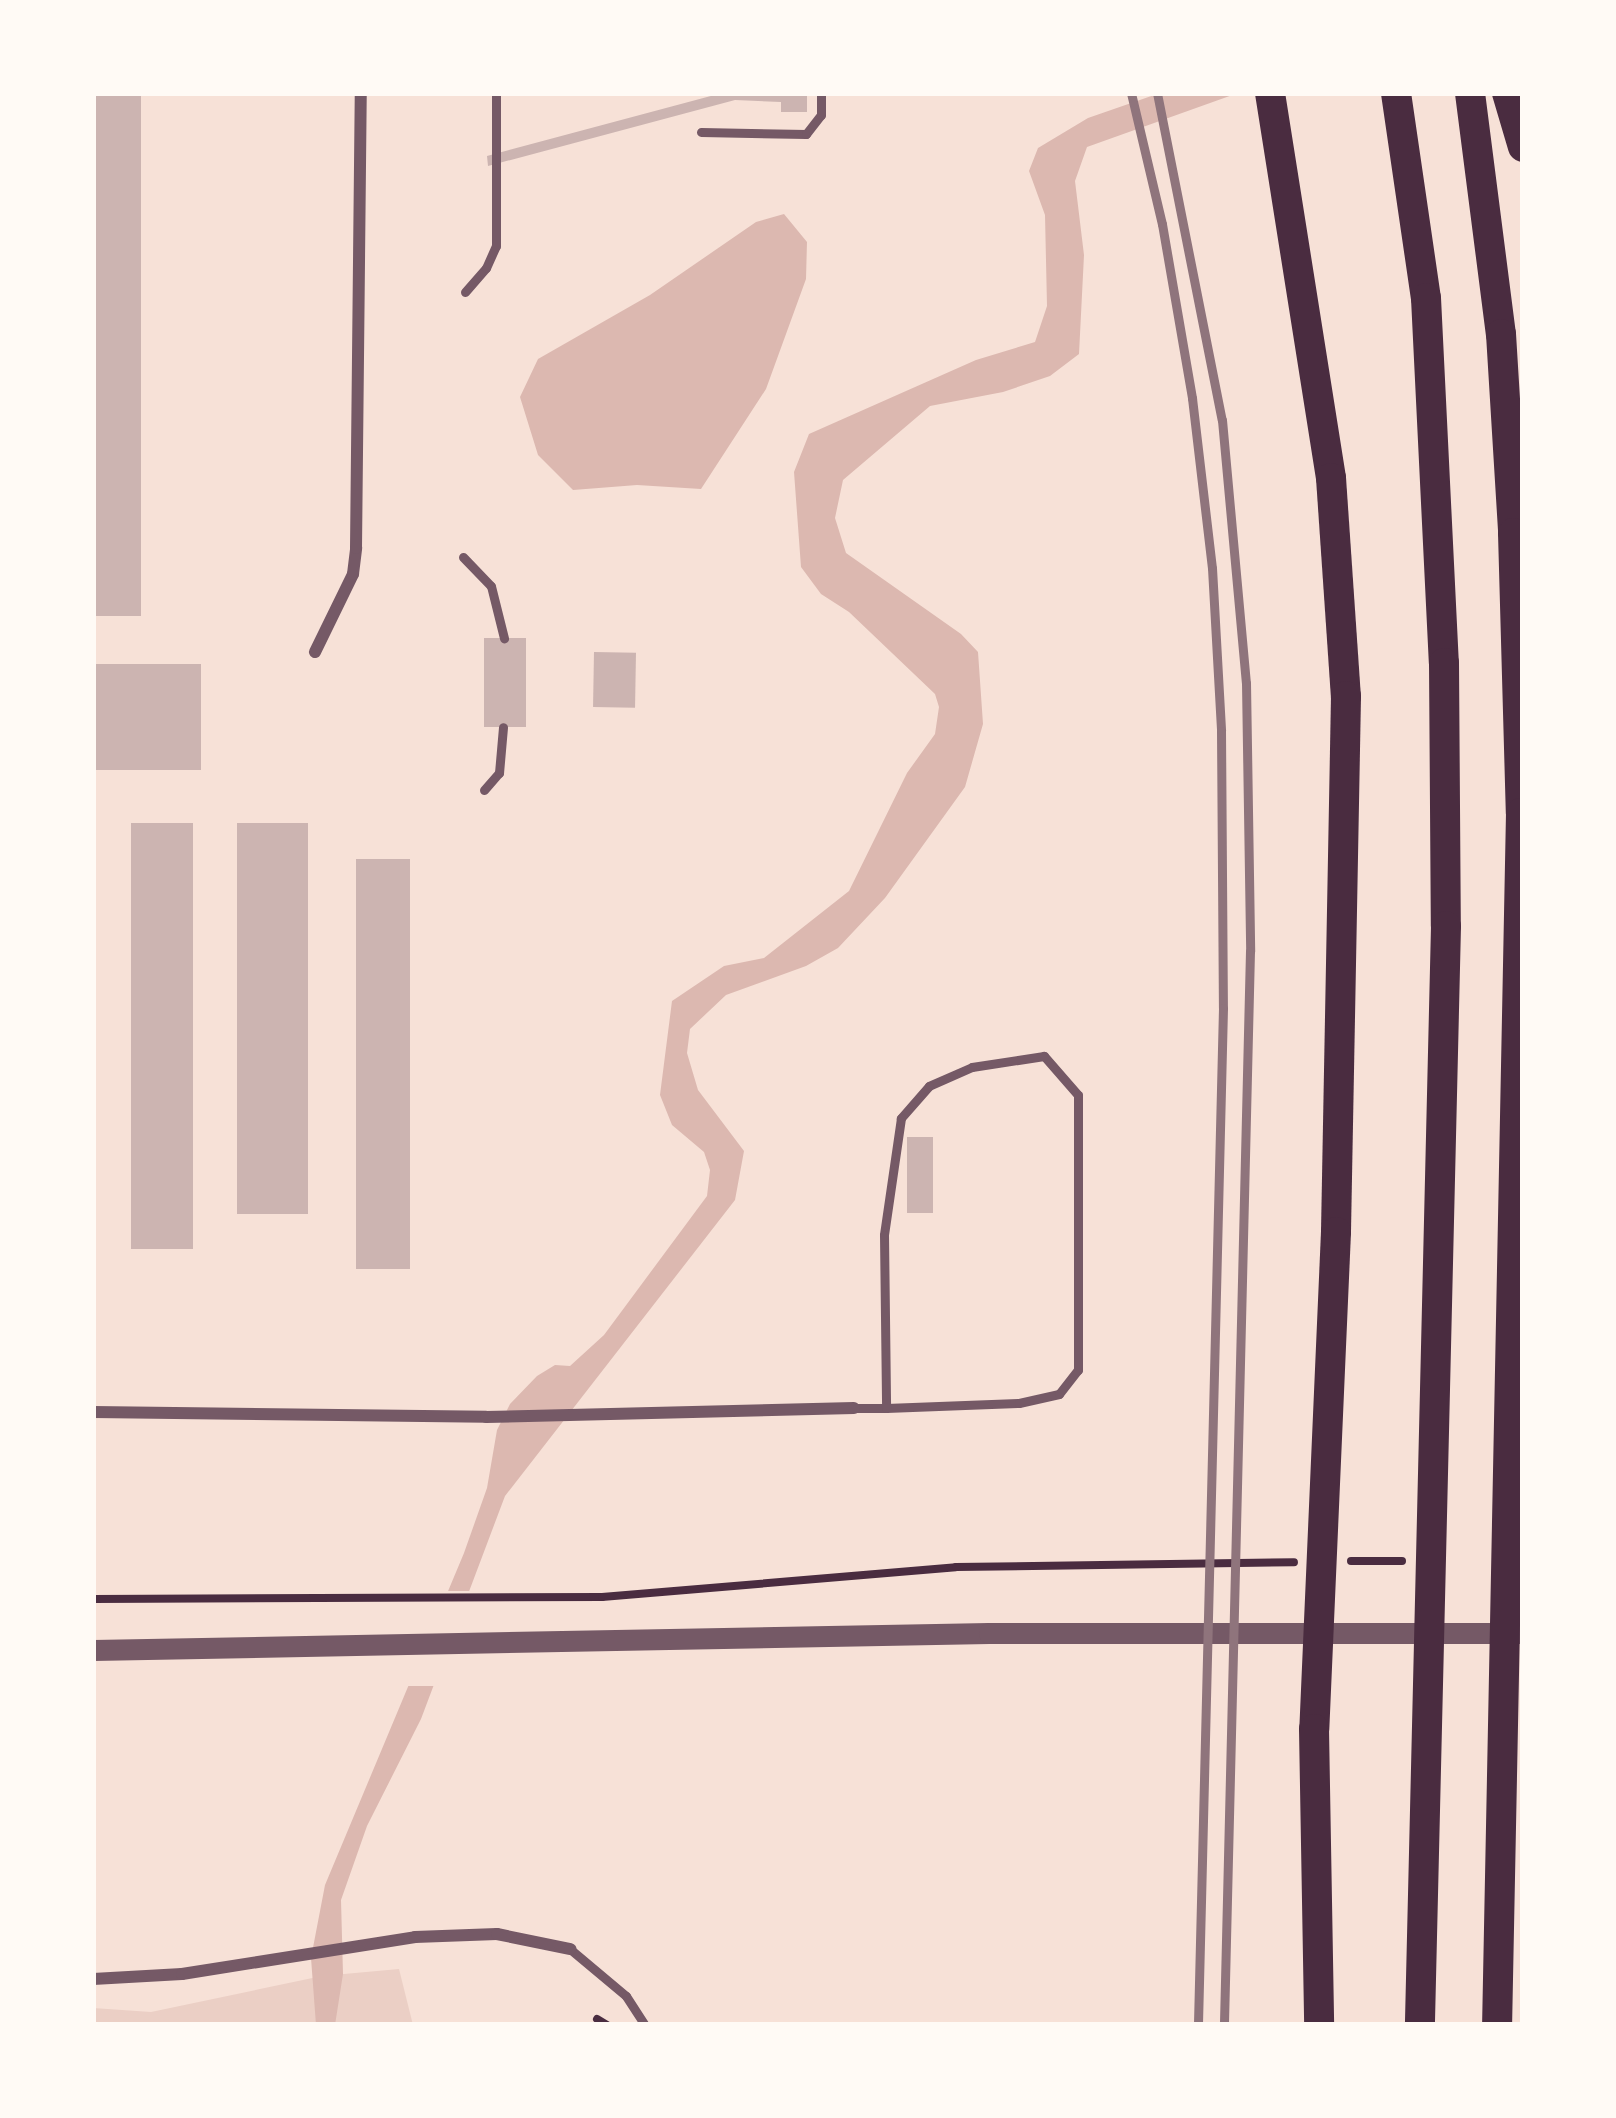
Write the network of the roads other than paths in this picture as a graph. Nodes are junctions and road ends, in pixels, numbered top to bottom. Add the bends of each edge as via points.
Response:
1 (361, 93) edge
2 (496, 93) edge
3 (821, 93) edge
4 (1270, 93) edge
5 (1396, 93) edge
6 (1470, 93) edge
7 (1511, 105) edge
8 (701, 132) dead end
9 (1523, 147) edge
10 (465, 292) dead end
11 (463, 557) dead end
12 (504, 638) dead end
13 (315, 652) dead end
14 (503, 727) dead end
15 (484, 790) dead end
16 (854, 1408) joint
17 (886, 1408) junction
18 (93, 1412) edge
19 (1318, 1633) junction
20 (1523, 1633) edge
21 (93, 1650) edge
22 (570, 1948) joint
23 (93, 1979) edge
24 (645, 2025) edge
25 (1318, 2025) edge
26 (1420, 2025) edge
27 (1497, 2025) edge

1 - 13 street via 356,548 353,574
2 - 10 lane via 496,246
3 - 8 lane via 821,115 806,134
4 - 19 highway via 1330,478 1346,696
5 - 26 highway via 1426,298 1446,902
6 - 27 highway via 1504,379 1521,814
7 - 9 highway
11 - 12 lane via 491,586
14 - 15 lane via 499,773
16 - 17 lane
16 - 18 street via 486,1417
17 - 17 lane via 884,1235 901,1118 929,1086 950,1076 1044,1056 1078,1095 1078,1370 1059,1394 1019,1403
19 - 20 street
19 - 21 street
19 - 25 highway
22 - 23 street via 497,1934 415,1937 182,1974
22 - 24 lane via 626,1996

